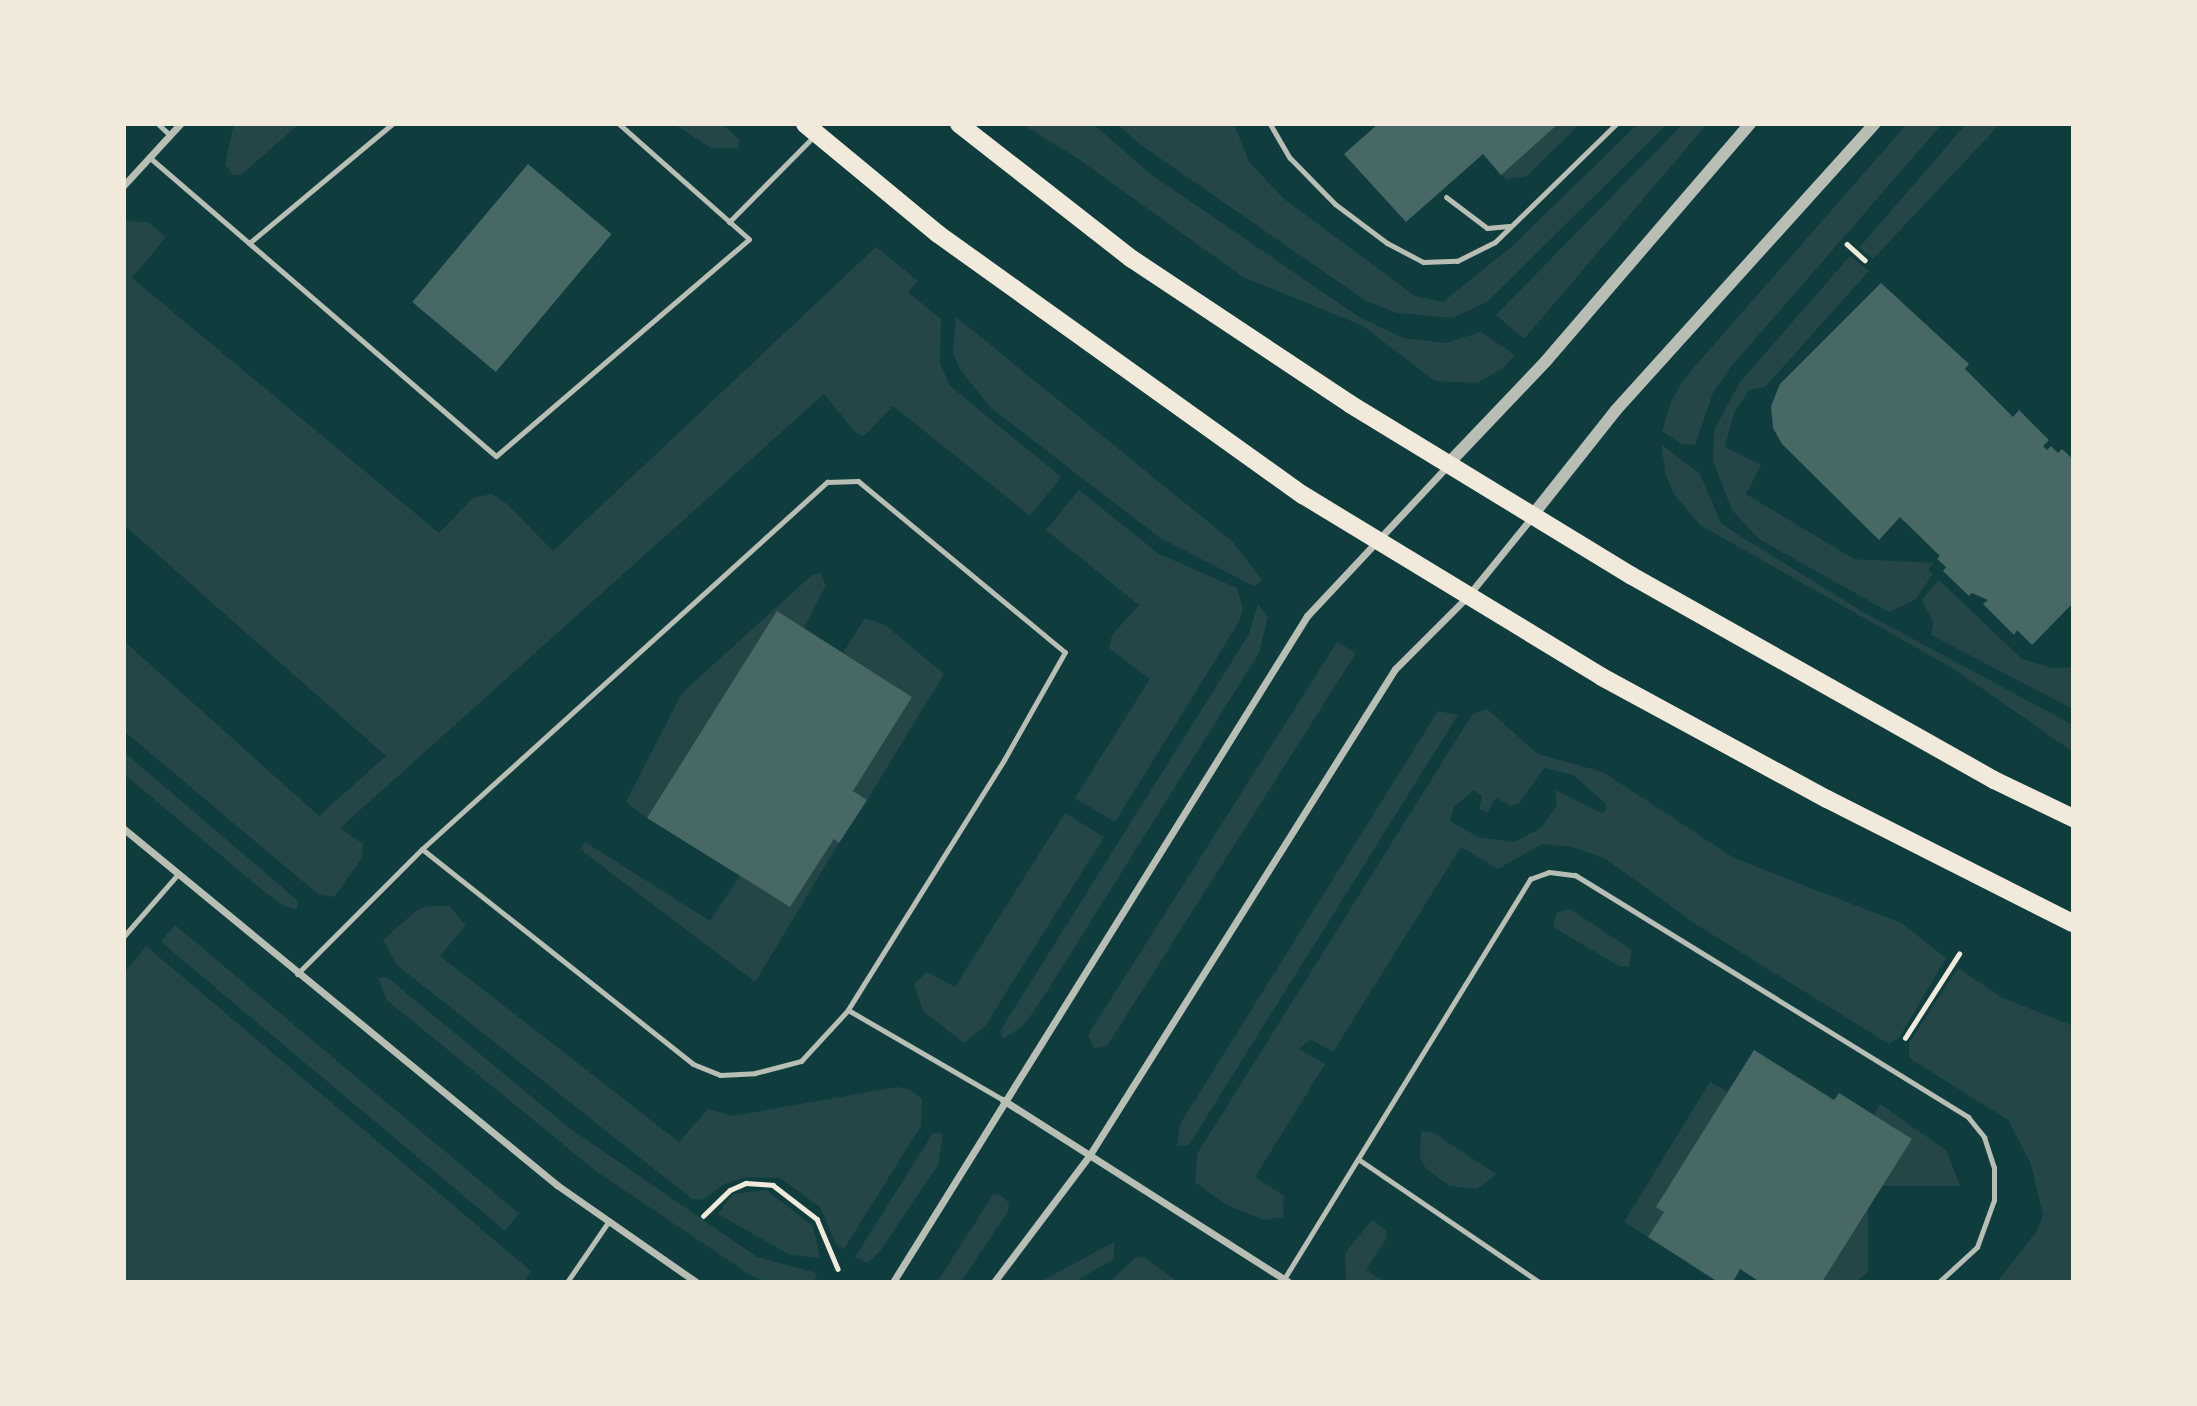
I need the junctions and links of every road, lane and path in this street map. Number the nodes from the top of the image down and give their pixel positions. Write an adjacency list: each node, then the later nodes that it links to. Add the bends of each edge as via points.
1 (158, 124): 11 (lane)
2 (180, 124): 11 (street)
3 (392, 124): 17 (lane)
4 (619, 124): 15 (lane)
5 (958, 124): 20 (main road, via 1132,259 1350,404)
6 (1270, 124): 16 (lane, via 1290,158 1335,204 1387,243 1423,262 1457,261 1495,242)
7 (1616, 124): 16 (lane)
8 (1750, 124): 20 (street, via 1546,361)
9 (1874, 124): 21 (street, via 1616,410)
10 (811, 129): 15 (lane); 22 (main road, via 938,234 1266,469)
11 (170, 135): 12 (street)
12 (149, 158): 13 (street); 17 (lane)
13 (124, 185)
14 (1446, 197): 16 (lane, via 1467,218 1487,228)
15 (729, 222): 17 (lane, via 749,239 496,456)
16 (1510, 226)
17 (249, 243)
18 (1847, 244): 19 (path)
19 (1865, 260)
20 (1449, 463): 21 (main road); 22 (street)
21 (1532, 516): 23 (street); 24 (main road, via 1994,780)
22 (1376, 540): 23 (main road); 34 (street, via 1307,616)
23 (1467, 597): 28 (main road, via 1602,677 1827,799); 35 (street, via 1395,670)
24 (2073, 818)
25 (124, 829): 27 (street)
26 (422, 849): 31 (lane); 32 (lane, via 693,1064 720,1074 755,1073 801,1061); 32 (lane, via 827,482 858,481 1065,652 1004,760)
27 (178, 874): 29 (lane); 31 (street)
28 (2073, 923)
29 (124, 936)
30 (1959, 954): 33 (path)
31 (296, 974): 38 (street)
32 (848, 1010): 34 (lane)
33 (1897, 1050)
34 (1003, 1100): 35 (street); 43 (street)
35 (1089, 1156): 40 (street); 44 (street)
36 (1358, 1159): 40 (lane); 45 (lane); 46 (lane, via 1530,879 1549,872 1575,875 1968,1117 1984,1138 1994,1167 1994,1200 1976,1247)
37 (703, 1216): 39 (path, via 730,1190 746,1184 773,1185 817,1219)
38 (609, 1221): 41 (lane); 42 (street)
39 (838, 1269)
40 (1287, 1280)
41 (567, 1282)
42 (696, 1282)
43 (893, 1282)
44 (994, 1282)
45 (1539, 1282)
46 (1939, 1282)

